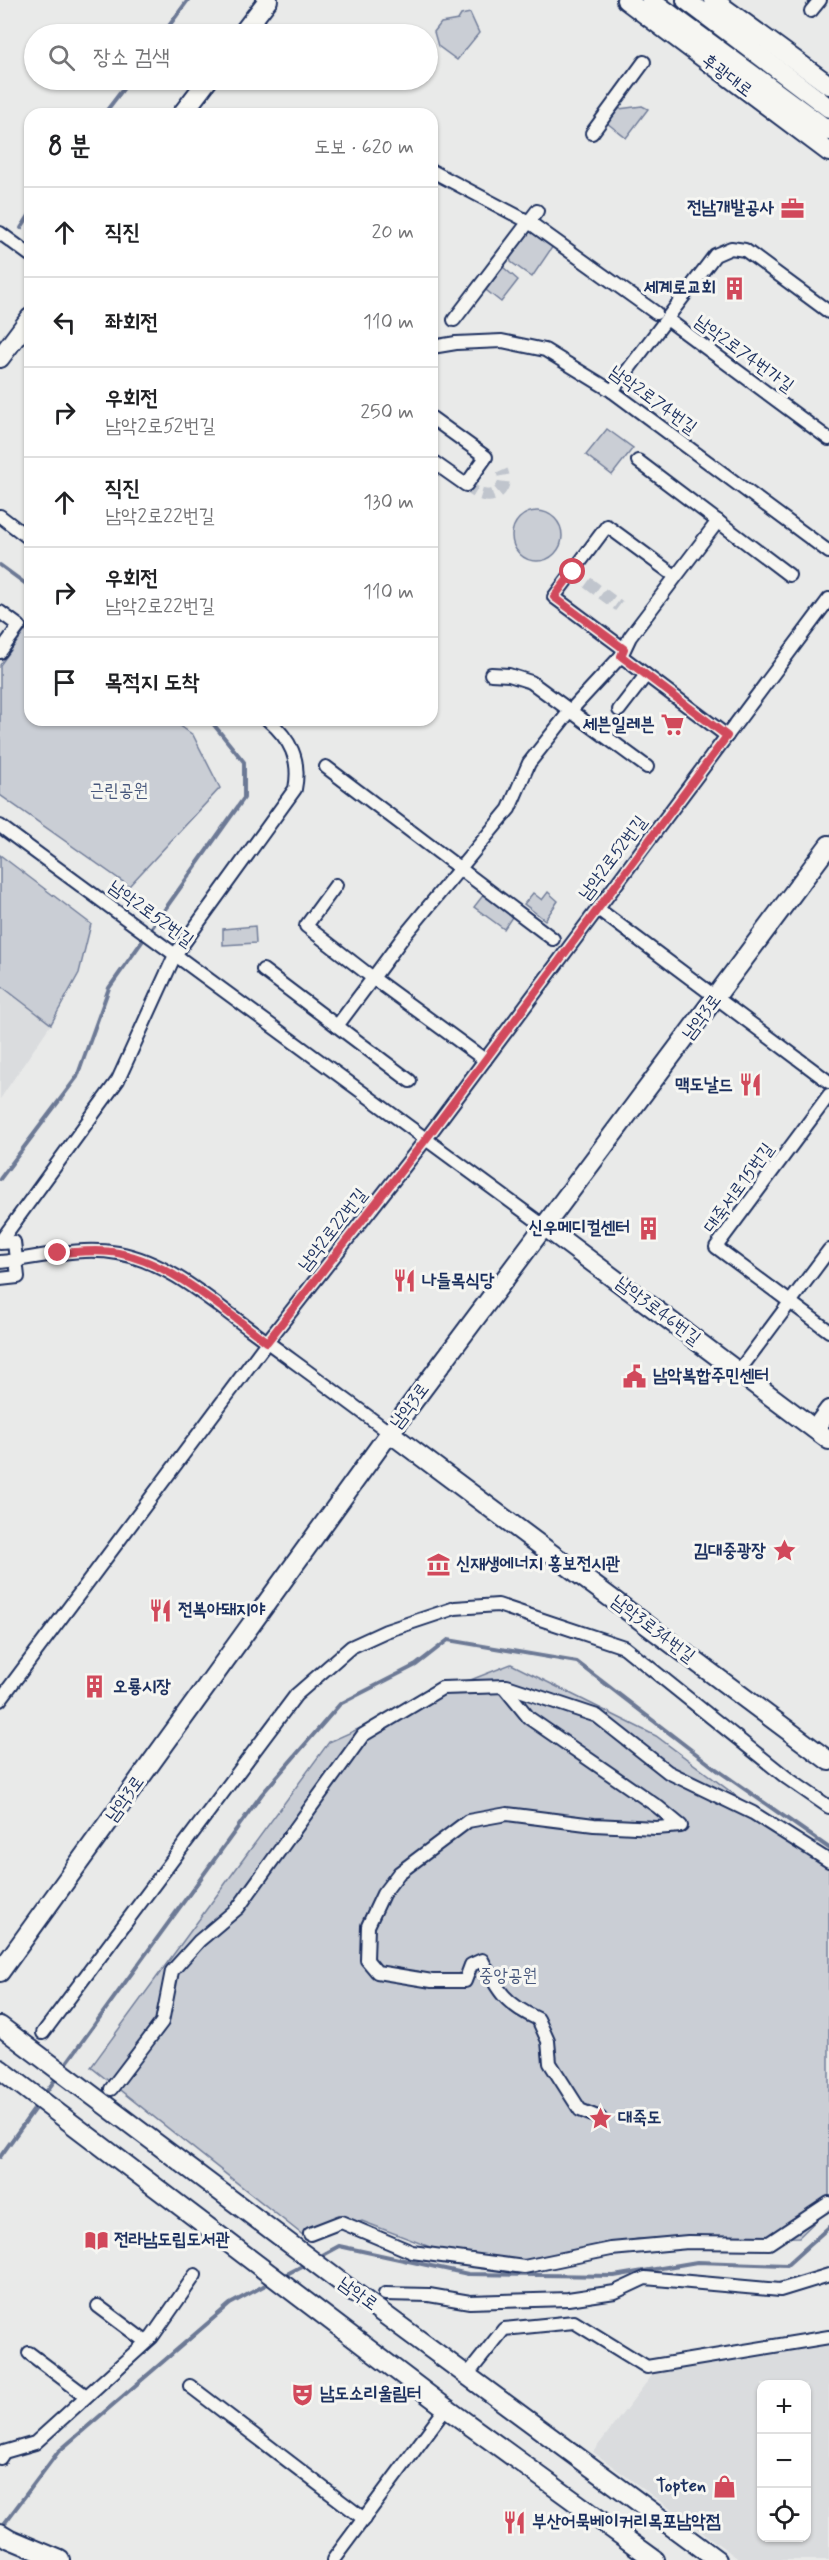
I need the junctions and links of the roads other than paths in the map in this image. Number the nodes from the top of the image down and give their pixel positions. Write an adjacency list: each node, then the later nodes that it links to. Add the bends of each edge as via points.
1 (268, 0): 8 (street)
2 (626, 0): 16 (street, 후광대로)
3 (651, 0): 14 (street, 후광대로)
4 (686, 0): 13 (street, 후광대로)
5 (713, 0): 10 (street)
6 (820, 0): 7 (street)
7 (811, 11)
8 (250, 24)
9 (644, 62): 15 (street)
10 (829, 86)
11 (200, 90): 12 (street)
12 (187, 108)
13 (829, 108)
14 (829, 131)
15 (592, 134)
16 (829, 152)
17 (438, 174): 19 (street)
18 (537, 211): 19 (street)
19 (529, 222): 23 (street); 24 (street)
20 (0, 233): 21 (street)
21 (24, 251)
22 (829, 312): 23 (street, 남악2로74번가길, via 746,250 731,248 715,255)
23 (661, 316): 28 (street, 남악2로74번가길); 30 (street, 남악2로74번가길)
24 (454, 320)
25 (24, 326): 27 (street)
26 (438, 346): 28 (street, 남악2로74번길, via 502,341 545,350)
27 (0, 358)
28 (612, 391): 36 (street, 남악2로74번길)
29 (438, 422): 32 (street, via 486,457 466,485)
30 (829, 439)
31 (638, 461): 34 (street)
32 (438, 465)
33 (0, 516): 35 (street)
34 (718, 521): 37 (street); 38 (street)
35 (24, 534)
36 (829, 552)
37 (789, 575)
38 (675, 576): 42 (street); 42 (street, via 607,526 554,597)
39 (829, 599): 48 (street, 남악2로52번길)
40 (0, 612): 41 (street, via 19,626)
41 (0, 652)
42 (622, 652): 44 (street); 46 (street)
43 (491, 674): 46 (street, via 531,682)
44 (646, 675): 45 (street); 48 (street)
45 (619, 710)
46 (570, 711): 50 (street); 53 (street, via 529,763 509,809)
47 (275, 726): 57 (street, via 284,733 294,755 298,775 295,789)
48 (727, 736): 55 (street, 남악2로52번길)
49 (326, 767): 53 (street)
50 (647, 767)
51 (0, 826): 57 (street, 남악2로52번길)
52 (829, 845): 60 (street, 남악3로)
53 (460, 868): 56 (street); 59 (street)
54 (336, 885): 59 (street, via 306,926)
55 (598, 909): 60 (street); 62 (street, 남악2로52번길)
56 (553, 939)
57 (176, 955): 66 (street, 남악2로52번길); 68 (street, via 118,1080)
58 (264, 970): 61 (street)
59 (373, 978): 61 (street); 62 (street)
60 (716, 998): 64 (street); 67 (street, 남악3로)
61 (338, 1026): 63 (street)
62 (485, 1060): 66 (street, 남악2로52번길)
63 (410, 1081)
64 (829, 1082)
65 (829, 1095): 73 (street, 대죽서로15번길, via 716,1246)
66 (426, 1139): 67 (street, 남악2로52번길); 75 (street, 남악2로22번길)
67 (544, 1226): 76 (street, 남악3로46번길); 78 (street, 남악3로)
68 (0, 1243): 70 (street, via 14,1242)
69 (829, 1250): 73 (street)
70 (16, 1260): 71 (street); 72 (street, via 18,1277); 75 (street, via 58,1253 119,1253 184,1282)
71 (0, 1262)
72 (0, 1279)
73 (790, 1302): 74 (street, 대죽서로15번길); 76 (street)
74 (829, 1331)
75 (267, 1342): 78 (street); 81 (street, 남악2로22번길)
76 (738, 1372): 79 (street, 남악3로46번길)
77 (829, 1410): 79 (street)
78 (390, 1433): 82 (street, 남악3로34번길); 85 (street, 남악3로)
79 (822, 1435)
80 (503, 1686): 84 (street, via 597,1716 668,1772 753,1813); 89 (street, via 442,1688 363,1735 238,1908 199,1941 172,1971 162,2022); 90 (street, via 529,1718 681,1826 594,1825 507,1814 468,1821 399,1873 383,1894 368,1926 367,1960 377,1972 432,1981 465,1981 471,1965 482,1960 502,1995 538,2019 548,2041 550,2063 580,2110)
81 (0, 1700)
82 (829, 1761)
83 (829, 1807): 87 (street, via 624,1647 498,1605 455,1608 351,1647 296,1695)
84 (829, 1861)
85 (0, 1972)
86 (0, 2026): 100 (street, 남악로)
87 (43, 2033)
88 (3, 2071): 103 (street, 남악로)
89 (111, 2089)
90 (600, 2118)
91 (829, 2203): 92 (street, via 769,2243 688,2242 610,2249 524,2267 412,2252 341,2222)
92 (310, 2234)
93 (195, 2275): 98 (street)
94 (829, 2275): 95 (street, via 780,2290 645,2278 615,2292 557,2299 470,2302 429,2295)
95 (385, 2294)
96 (98, 2306): 98 (street)
97 (829, 2337): 100 (street, via 647,2367 574,2322 504,2329)
98 (146, 2342): 102 (street)
99 (29, 2353): 102 (street)
100 (468, 2374): 110 (street, 남악로)
101 (190, 2386): 105 (street)
102 (86, 2396): 104 (street, via 35,2443 4,2452)
103 (446, 2408): 105 (street); 109 (street, 남악로)
104 (0, 2458)
105 (364, 2518): 108 (street)
106 (5, 2536): 107 (street)
107 (60, 2560)
108 (333, 2560)
109 (655, 2560)
110 (717, 2560)

